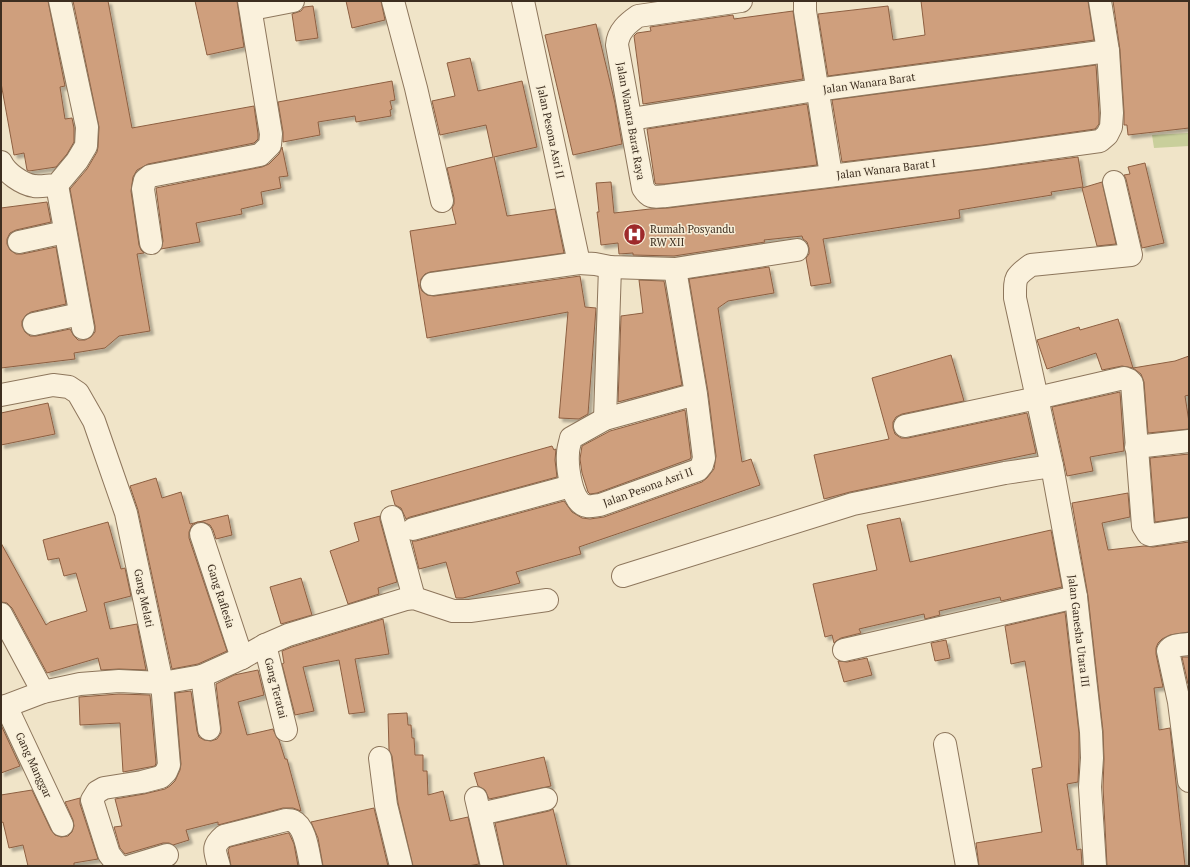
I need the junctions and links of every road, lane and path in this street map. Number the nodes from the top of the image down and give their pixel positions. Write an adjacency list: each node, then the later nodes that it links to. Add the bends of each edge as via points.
1 (60, 1): 16 (street, via 87,127 86,146)
2 (292, 1): 8 (street)
3 (393, 1): 18 (street)
4 (523, 1): 23 (street, Jalan Pesona Asri II)
5 (732, 1): 9 (street)
6 (805, 1): 11 (street)
7 (1100, 1): 10 (street)
8 (250, 5): 21 (street, via 270,145 260,155 150,176 145,180 143,189)
9 (637, 8): 12 (street, Jalan Wanara Barat Raya, via 617,40)
10 (1108, 50): 11 (street, Jalan Wanara Barat); 14 (street, Jalan Wanara Barat I, via 1111,127 1100,141)
11 (816, 90): 12 (street, Jalan Wanara Barat); 14 (street)
12 (631, 119): 17 (street, Jalan Wanara Barat Raya, via 643,188 647,195)
13 (1, 162): 16 (street, via 4,169 15,178 33,186)
14 (831, 175): 17 (street, Jalan Wanara Barat I)
15 (1114, 182): 30 (street, Jalan Ganesha Utara III, via 1131,255 1031,265 1019,274 1015,281 1015,298)
16 (57, 185): 19 (street)
17 (653, 198)
18 (442, 200)
19 (65, 232): 20 (street); 27 (street, via 82,321)
20 (19, 242)
21 (151, 243)
22 (797, 250): 25 (street)
23 (579, 262): 24 (street); 26 (street)
24 (610, 267): 25 (street); 31 (street)
25 (675, 269): 28 (street, Jalan Pesona Asri II)
26 (432, 284)
27 (34, 324)
28 (696, 394): 31 (street, Jalan Pesona Asri II); 36 (street, Jalan Pesona Asri II, via 704,458 698,470 600,505 582,504)
29 (1, 395): 51 (street, Gang Melati, via 53,385 69,387 78,393 94,421 126,513)
30 (1037, 398): 32 (street); 34 (street, via 1124,378 1129,380 1132,383); 35 (street, Jalan Ganesha Utara III)
31 (605, 419): 36 (street, Jalan Pesona Asri II, via 571,438 568,452)
32 (905, 426)
33 (1189, 441): 34 (street)
34 (1136, 447): 39 (street, via 1145,530 1151,535)
35 (1052, 466): 41 (street, via 853,504); 42 (street, Jalan Ganesha Utara III)
36 (571, 486): 38 (street)
37 (392, 517): 43 (street)
38 (413, 529)
39 (1189, 529)
40 (201, 534): 49 (street, Gang Raflesia)
41 (623, 576)
42 (1076, 597): 48 (street); 70 (street, Jalan Ganesha Utara III, via 1091,732 1090,787)
43 (414, 598): 44 (street, via 453,611); 46 (street, via 288,635)
44 (547, 600)
45 (1, 614): 52 (street)
46 (265, 645): 49 (street); 56 (street, Gang Teratai)
47 (1179, 646): 53 (street, via 1168,651)
48 (844, 650)
49 (242, 658): 50 (street)
50 (202, 676): 51 (street); 55 (street)
51 (162, 683): 52 (street, via 103,682); 63 (street, Gang Melati, via 169,765 166,772 161,777 142,782 104,788 97,792 92,800 109,854)
52 (43, 692): 54 (street)
53 (1184, 701): 59 (street)
54 (4, 707): 61 (street, Gang Manggar)
55 (209, 729)
56 (286, 730)
57 (945, 744): 69 (street)
58 (380, 758): 67 (street, via 386,805)
59 (1189, 781)
60 (546, 799): 68 (street, via 478,806)
61 (62, 825)
62 (166, 855): 64 (street)
63 (120, 866)
64 (131, 866)
65 (219, 866): 66 (street, via 215,850 217,842 224,836 286,820 294,821 304,834)
66 (311, 866)
67 (401, 866)
68 (492, 866)
69 (967, 866)
70 (1095, 866)

